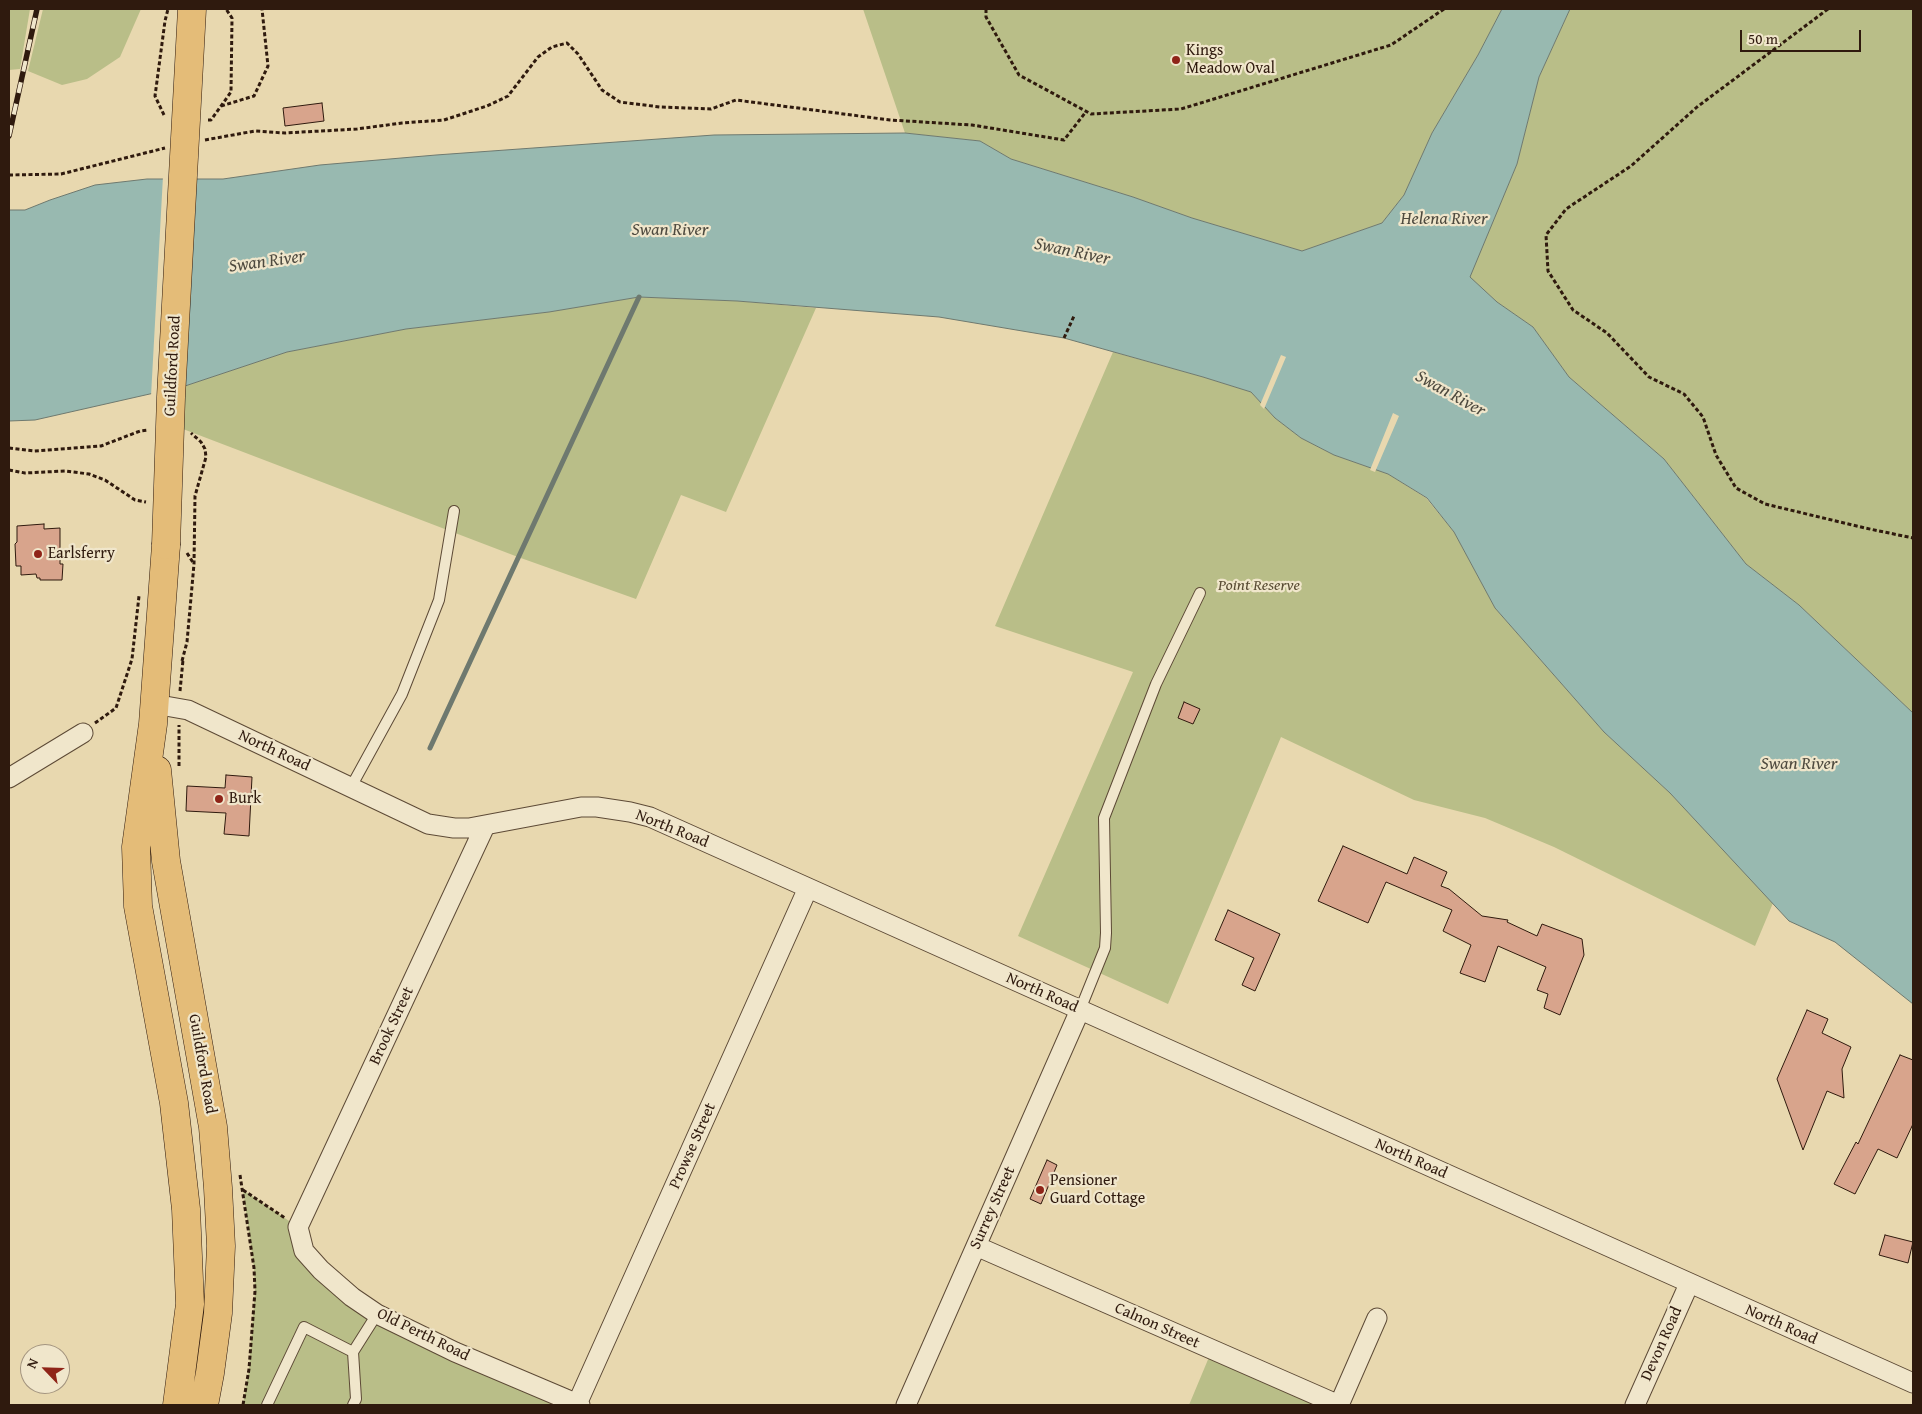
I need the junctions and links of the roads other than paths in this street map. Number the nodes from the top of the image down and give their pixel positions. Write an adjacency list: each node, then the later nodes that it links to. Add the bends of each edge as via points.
1 (192, 9): 4 (highway, Guildford Road, bridge, via 166,545)
2 (454, 511): 7 (lane, via 440,600 402,694)
3 (1200, 593): 10 (lane, via 1156,684 1104,818 1105,948)
4 (154, 714): 7 (street, North Road, via 188,710); 19 (highway, Guildford Road, via 136,847 140,916 174,1103 186,1209 190,1304); 20 (highway, Guildford Road, via 166,861 213,1127 217,1179 221,1246 218,1313)
5 (83, 733): 6 (street)
6 (9, 778)
7 (351, 787): 8 (street, North Road, via 428,824 454,828)
8 (485, 826): 9 (street, North Road, via 581,807 630,812 650,817); 11 (street, Brook Street)
9 (808, 888): 10 (street, North Road); 22 (street, Prowse Street)
10 (1080, 1010): 12 (street, Surrey Street); 13 (street, North Road)
11 (298, 1226): 14 (street, Old Perth Road, via 304,1251 320,1270)
12 (976, 1246): 23 (street, Surrey Street); 24 (street, Calnon Street)
13 (1689, 1284): 17 (street, North Road); 25 (street, Devon Road)
14 (377, 1314): 16 (lane); 22 (street, Old Perth Road, via 455,1352)
15 (1377, 1318): 24 (street)
16 (353, 1352): 18 (lane); 21 (lane, via 304,1327)
17 (1913, 1383)
18 (354, 1402)
19 (177, 1405)
20 (204, 1405)
21 (267, 1405)
22 (579, 1405)
23 (906, 1405)
24 (1339, 1405)
25 (1635, 1405)

